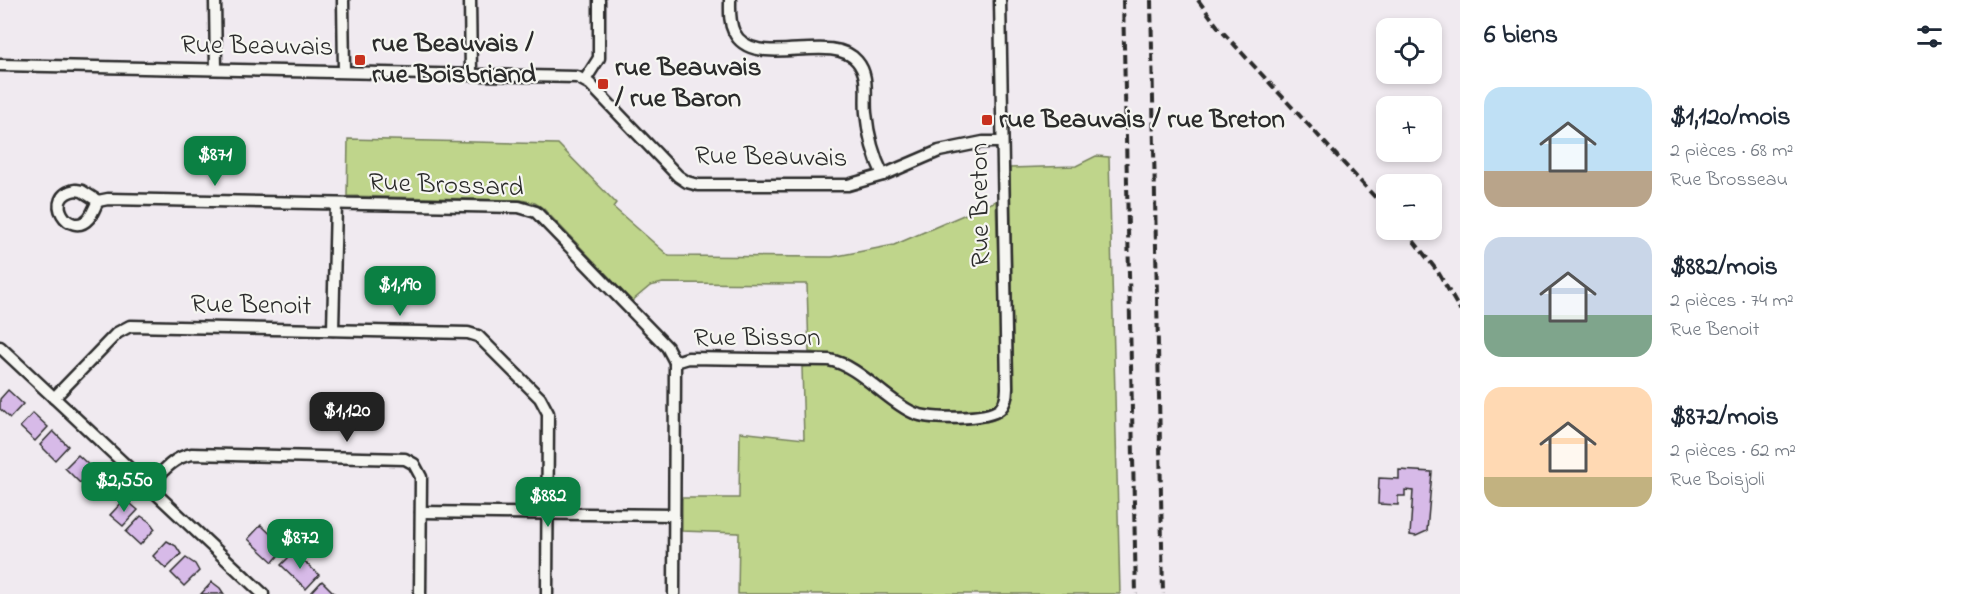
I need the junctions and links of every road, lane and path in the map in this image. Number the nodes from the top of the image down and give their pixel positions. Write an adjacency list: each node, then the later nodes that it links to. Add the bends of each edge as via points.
1 (215, 0): 8 (street)
2 (342, 0): 9 (street)
3 (470, 0): 10 (street)
4 (599, 0): 11 (street, via 599,58)
5 (730, 0): 13 (street, via 734,32 747,45 835,50 848,53 858,62 864,75 866,114)
6 (999, 0): 12 (street, Rue Breton)
7 (0, 65): 8 (street, Rue Beauvais)
8 (216, 69): 9 (street, Rue Beauvais)
9 (344, 71): 10 (street, Rue Beauvais)
10 (471, 73): 11 (street, Rue Beauvais)
11 (585, 80): 13 (street, Rue Beauvais, via 687,182 848,185)
12 (1002, 142): 13 (street, Rue Beauvais, via 939,151); 20 (street, Rue Breton, via 1007,388)
13 (883, 175)
14 (98, 201): 15 (street, Rue Brossard)
15 (336, 204): 16 (street); 18 (street, Rue Brossard, via 531,209 667,347)
16 (333, 330): 19 (street, Rue Benoit, via 130,326 117,333); 23 (street, Rue Benoit, via 468,333 482,338 546,408)
17 (0, 347): 19 (street)
18 (675, 362): 20 (street, Rue Bisson, via 688,358 829,360 845,365 916,414 982,416); 24 (street)
19 (54, 398): 21 (street)
20 (1001, 408)
21 (148, 487): 22 (street, via 173,461 192,454 399,458 410,461 420,473); 25 (street)
22 (421, 512): 23 (street); 26 (street)
23 (548, 514): 24 (street); 27 (street, Rue Benoit)
24 (675, 515): 28 (street)
25 (263, 594)
26 (420, 594)
27 (547, 594)
28 (674, 594)

